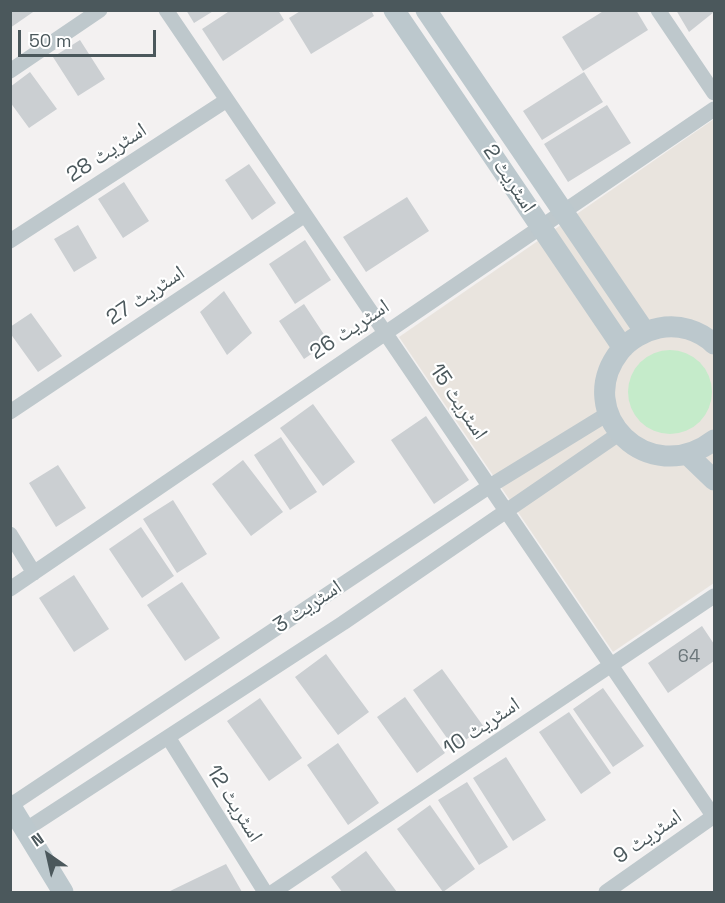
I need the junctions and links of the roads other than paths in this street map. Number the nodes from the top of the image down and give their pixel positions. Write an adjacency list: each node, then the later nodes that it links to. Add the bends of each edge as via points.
1 (166, 10): 8 (street, اسٹریٹ 15)
2 (394, 10): 12 (main road, اسٹریٹ 2)
3 (426, 10): 10 (main road, اسٹریٹ 2)
4 (658, 10): 7 (street)
5 (95, 12): 6 (street)
6 (10, 71)
7 (714, 93)
8 (227, 100): 11 (street, اسٹریٹ 15); 13 (street, اسٹریٹ 28)
9 (714, 109): 10 (street, اسٹریٹ 26)
10 (563, 212): 12 (street, اسٹریٹ 26); 15 (main road, اسٹریٹ 2)
11 (305, 214): 14 (street, اسٹریٹ 15); 18 (street, اسٹریٹ 27)
12 (540, 226): 14 (street, اسٹریٹ 26); 17 (main road, اسٹریٹ 2)
13 (10, 241)
14 (385, 332): 24 (street, اسٹریٹ 15); 27 (street, اسٹریٹ 26)
15 (645, 332): 16 (main road, via 678,327 699,333); 17 (main road)
16 (714, 344)
17 (623, 348): 19 (main road, via 606,383)
18 (10, 412)
19 (609, 413): 20 (main road); 24 (street, اسٹریٹ 3)
20 (620, 433): 22 (main road, via 651,454); 25 (street, اسٹریٹ 3)
21 (714, 440): 22 (main road)
22 (687, 455): 23 (main road)
23 (714, 480)
24 (490, 486): 25 (street, اسٹریٹ 15); 32 (street, اسٹریٹ 3)
25 (507, 511): 30 (street, اسٹریٹ 15); 31 (street, اسٹریٹ 3)
26 (10, 534): 27 (street)
27 (34, 573): 28 (street, اسٹریٹ 26)
28 (10, 589)
29 (714, 596): 30 (street, اسٹریٹ 10)
30 (611, 666): 33 (street, اسٹریٹ 15); 37 (street, اسٹریٹ 10)
31 (168, 737): 34 (street, اسٹریٹ 3); 36 (street, اسٹریٹ 12)
32 (11, 805): 34 (main road)
33 (714, 817): 38 (street, اسٹریٹ 9)
34 (25, 830): 35 (main road)
35 (63, 892)
36 (265, 892)
37 (273, 892)
38 (606, 892)

